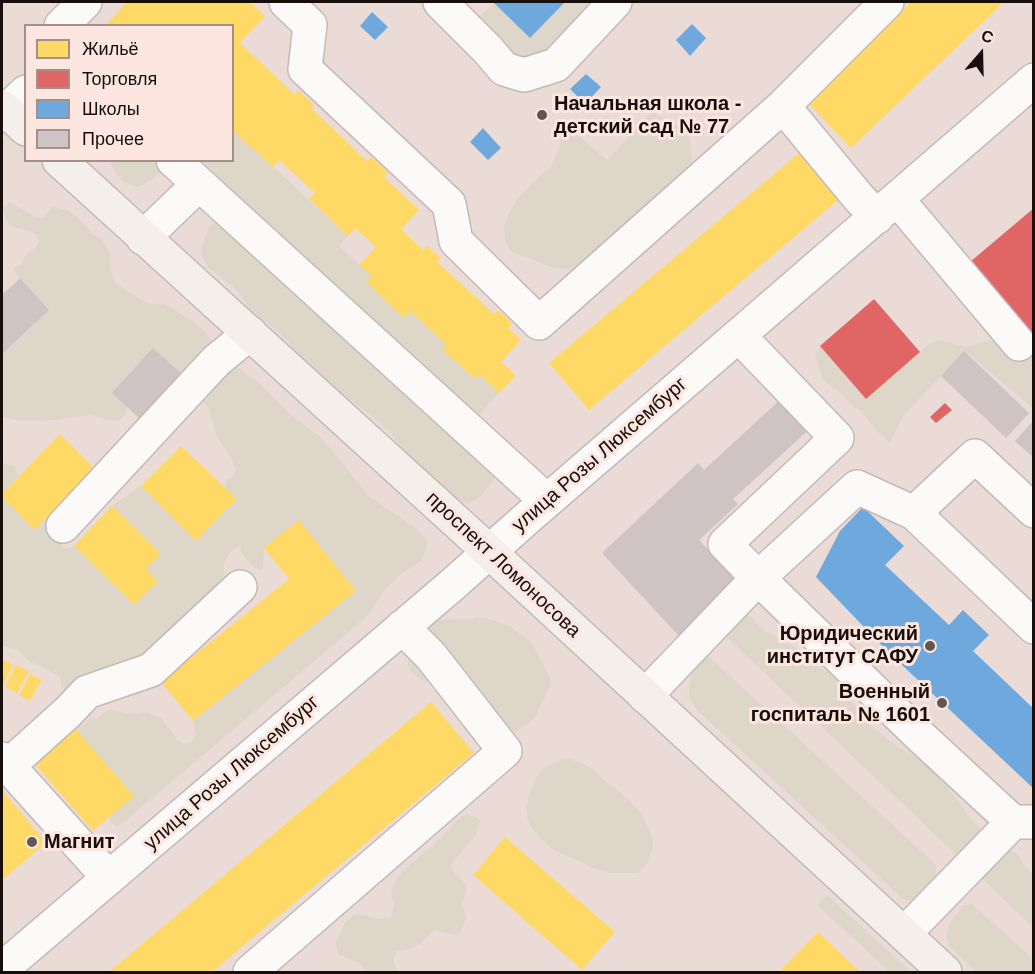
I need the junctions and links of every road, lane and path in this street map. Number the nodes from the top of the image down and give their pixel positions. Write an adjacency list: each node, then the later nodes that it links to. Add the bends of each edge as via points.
1 (85, 2): 6 (street)
2 (286, 2): 8 (street, via 310,25 306,69 449,204 456,241 539,323)
3 (440, 2): 4 (street, via 504,69 524,75 556,65)
4 (615, 2)
5 (887, 2): 8 (street)
6 (63, 24)
7 (1034, 80): 12 (street, улица Розы Люксембург)
8 (783, 106): 12 (street, via 859,198)
9 (61, 162): 13 (main road, проспект Ломоносова)
10 (174, 162): 11 (street)
11 (199, 184): 13 (street); 17 (street)
12 (887, 208): 15 (street, улица Розы Люксембург); 16 (street)
13 (143, 238): 14 (main road, проспект Ломоносова)
14 (250, 333): 20 (street, via 216,362); 21 (main road, проспект Ломоносова)
15 (739, 336): 17 (street, улица Розы Люксембург); 22 (street, via 837,438 725,544)
16 (1019, 344)
17 (547, 501): 21 (street, улица Розы Люксембург)
18 (1034, 512): 19 (street, via 975,456)
19 (914, 513): 22 (street, via 857,487); 25 (street)
20 (63, 526)
21 (489, 553): 24 (street, улица Розы Люксембург); 26 (main road, проспект Ломоносова)
22 (759, 578): 26 (street); 28 (street, via 911,728)
23 (240, 587): 27 (street, via 152,670 87,692)
24 (402, 627): 29 (street, улица Розы Люксембург); 32 (street, via 431,656 505,751)
25 (1034, 627)
26 (645, 696): 30 (main road, проспект Ломоносова)
27 (5, 762): 29 (street)
28 (1023, 822): 30 (street)
29 (109, 879): 31 (street, улица Розы Люксембург)
30 (904, 934): 33 (main road, проспект Ломоносова)
31 (2, 969)
32 (250, 972)
33 (945, 972)

